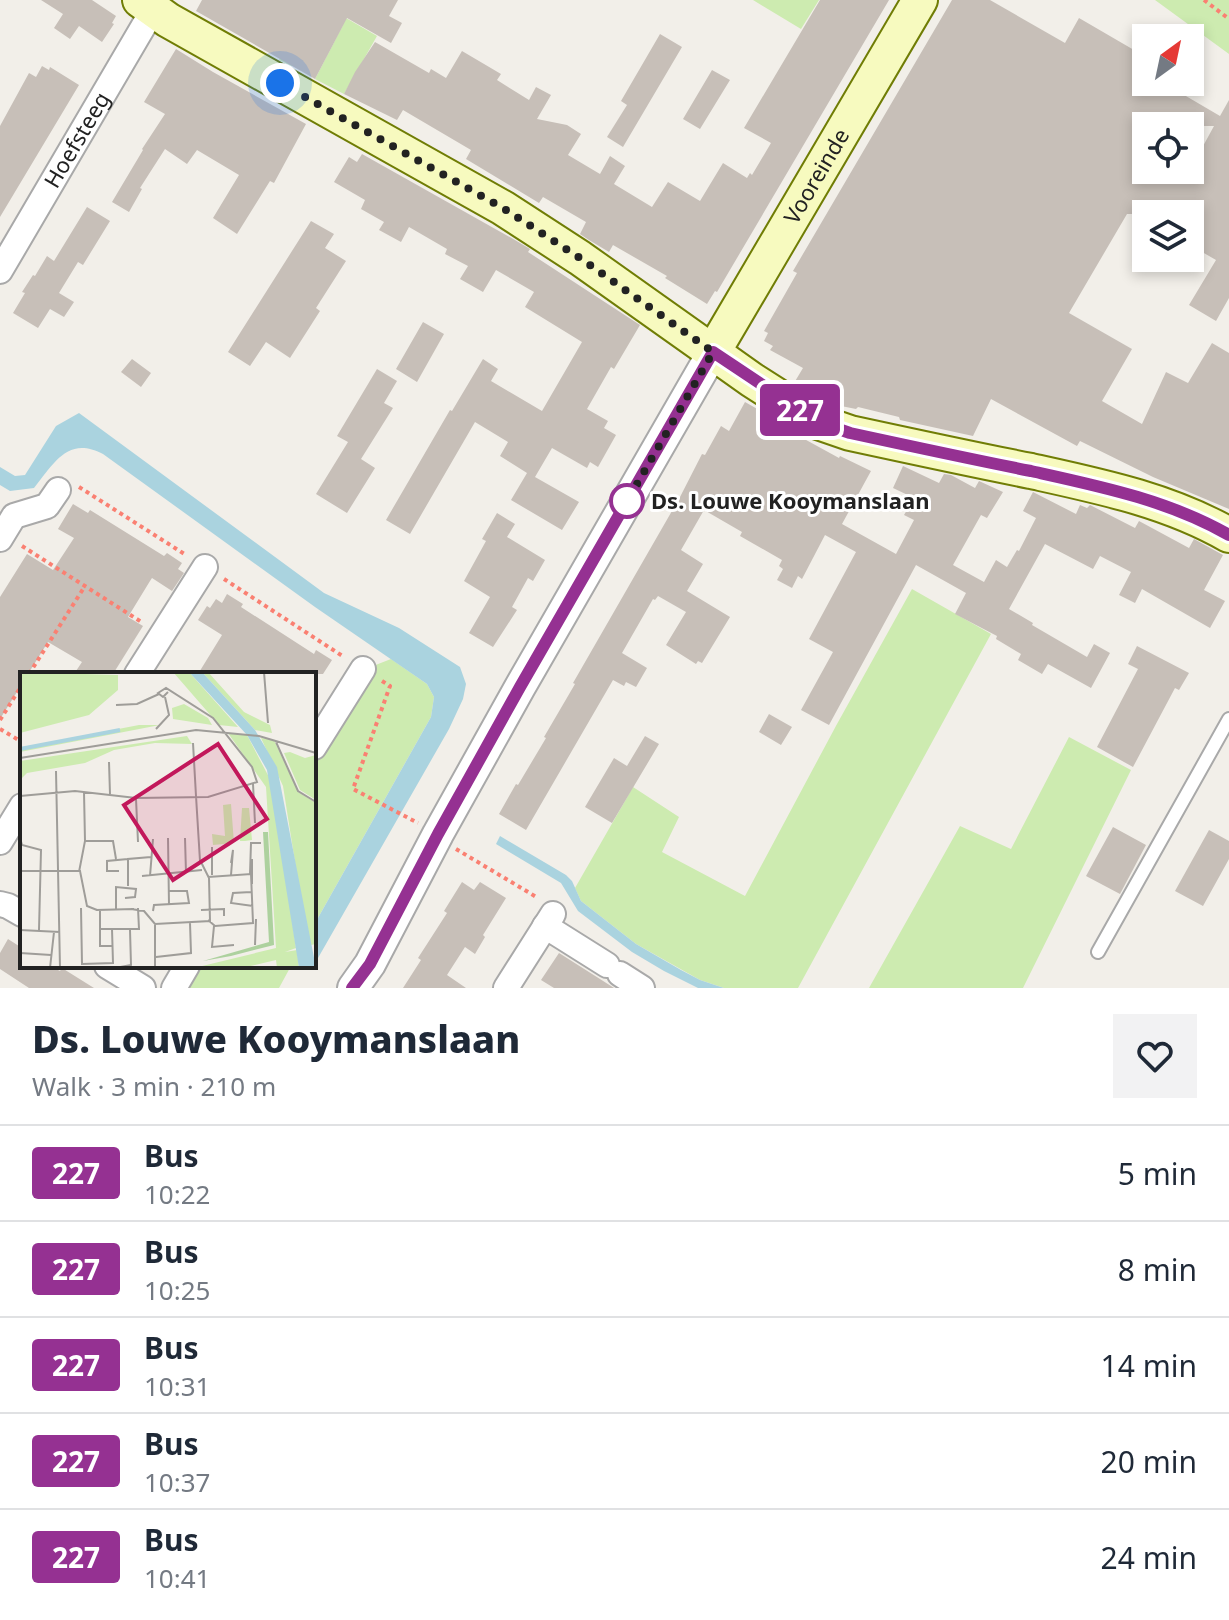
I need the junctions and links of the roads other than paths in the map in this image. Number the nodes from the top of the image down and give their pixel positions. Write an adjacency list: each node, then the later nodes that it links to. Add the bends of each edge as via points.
1 (920, 0): 4 (main road, Vooreinde)
2 (147, 5): 3 (street, Hoefsteeg); 4 (main road, via 503,208)
3 (0, 271)
4 (713, 352): 6 (main road, via 818,422 1133,495); 20 (street, via 520,687)
5 (58, 490): 7 (street, via 47,506 14,516)
6 (1229, 535)
7 (1, 537)
8 (205, 567): 10 (street)
9 (363, 669): 12 (street)
10 (138, 672)
11 (1229, 719): 17 (lane)
12 (316, 744)
13 (20, 809): 14 (street)
14 (0, 842)
15 (0, 904): 16 (street)
16 (20, 913)
17 (1098, 952)
18 (110, 968): 21 (street)
19 (186, 968): 22 (street)
20 (361, 980)
21 (143, 988)
22 (174, 988)
23 (506, 988): 24 (street, via 547,914)
24 (642, 988)

